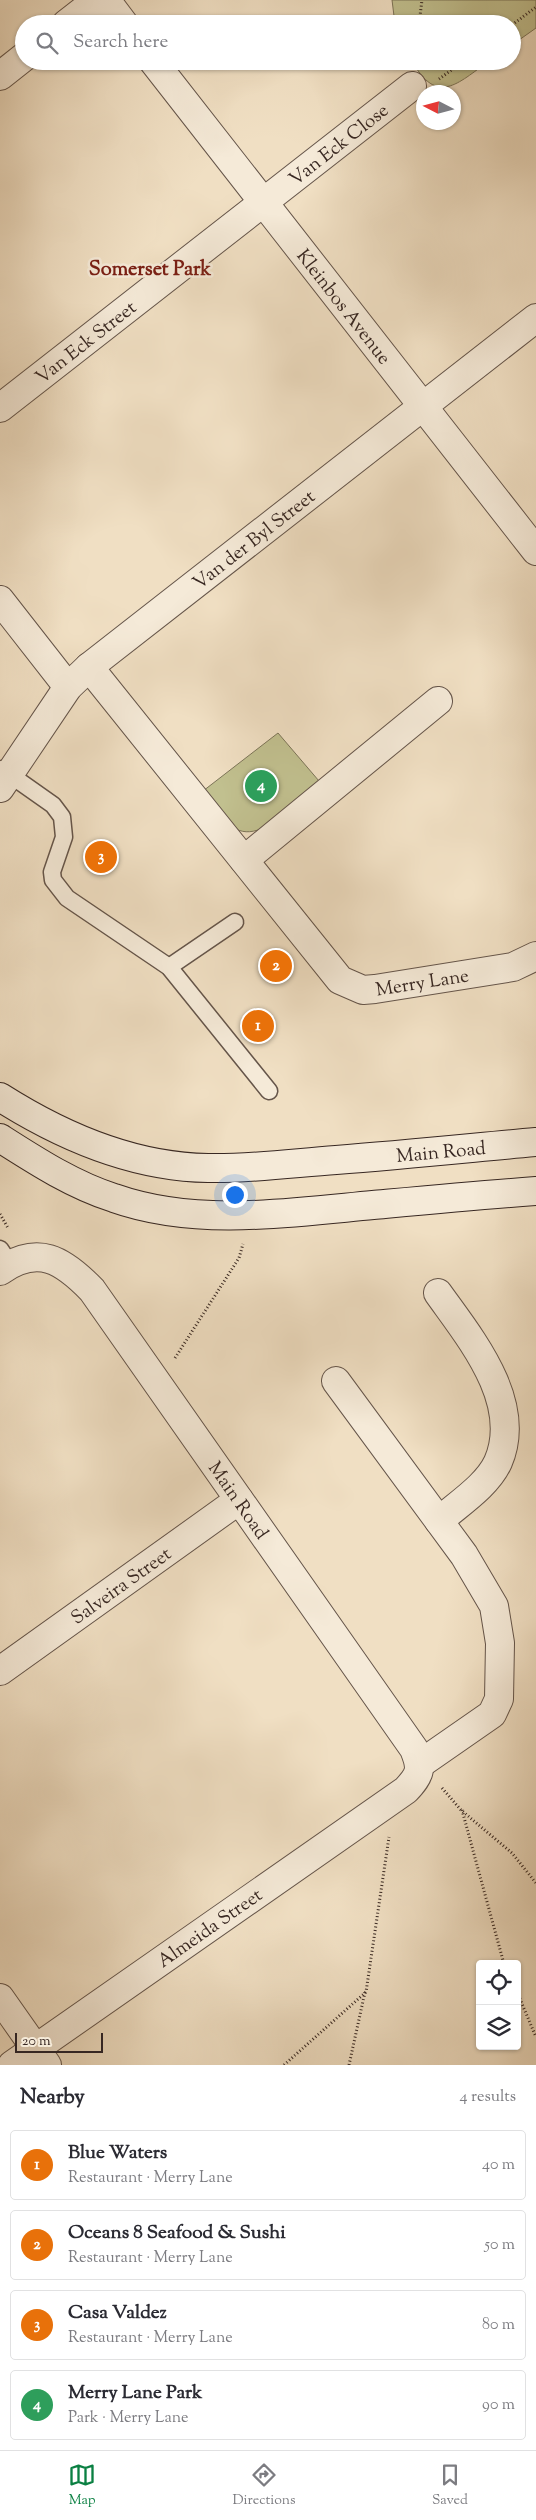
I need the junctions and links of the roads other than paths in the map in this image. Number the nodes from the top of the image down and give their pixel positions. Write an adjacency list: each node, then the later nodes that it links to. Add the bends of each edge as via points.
1 (97, 0): 3 (street)
2 (106, 0): 4 (street)
3 (78, 15)
4 (117, 15)
5 (15, 64): 7 (street)
6 (160, 70): 9 (street, Kleinbos Avenue)
7 (0, 76)
8 (412, 86): 9 (street, Van Eck Close)
9 (263, 202): 11 (street, Kleinbos Avenue); 12 (street, Van Eck Street)
10 (536, 318): 11 (street, Van der Byl Street)
11 (423, 406): 13 (street, Kleinbos Avenue); 15 (street, Van der Byl Street)
12 (0, 408)
13 (536, 551)
14 (0, 600): 16 (street)
15 (89, 667): 16 (street, Van der Byl Street); 19 (street, Merry Lane)
16 (68, 687): 18 (street, Van der Byl Street)
17 (438, 701): 19 (street)
18 (3, 776): 22 (lane, via 53,805 62,817 64,837 52,872 53,880 67,898)
19 (244, 860): 21 (street, Merry Lane, via 331,973 350,986 375,989 513,968)
20 (235, 922): 22 (lane)
21 (536, 956)
22 (169, 967): 23 (lane)
23 (269, 1090)
24 (0, 1097): 26 (street, Main Road, via 70,1138 152,1161 206,1168 254,1168)
25 (0, 1138): 27 (street, via 79,1184 114,1199 201,1214 252,1216)
26 (536, 1142)
27 (536, 1191)
28 (3, 1262): 31 (street, Main Road, via 30,1257 51,1259 72,1270 92,1290)
29 (438, 1292): 32 (street, via 483,1356 495,1382 504,1418 498,1462 484,1481)
30 (336, 1381): 32 (street)
31 (239, 1500): 33 (street, Salveira Street); 34 (street, Main Road, via 414,1748)
32 (439, 1521): 34 (street, via 494,1606 500,1643 499,1699 492,1714)
33 (0, 1671)
34 (420, 1764): 36 (street, Almeida Street, via 417,1778 406,1790)
35 (0, 1998): 36 (street)
36 (42, 2057): 37 (street, Almeida Street)
37 (12, 2065)

